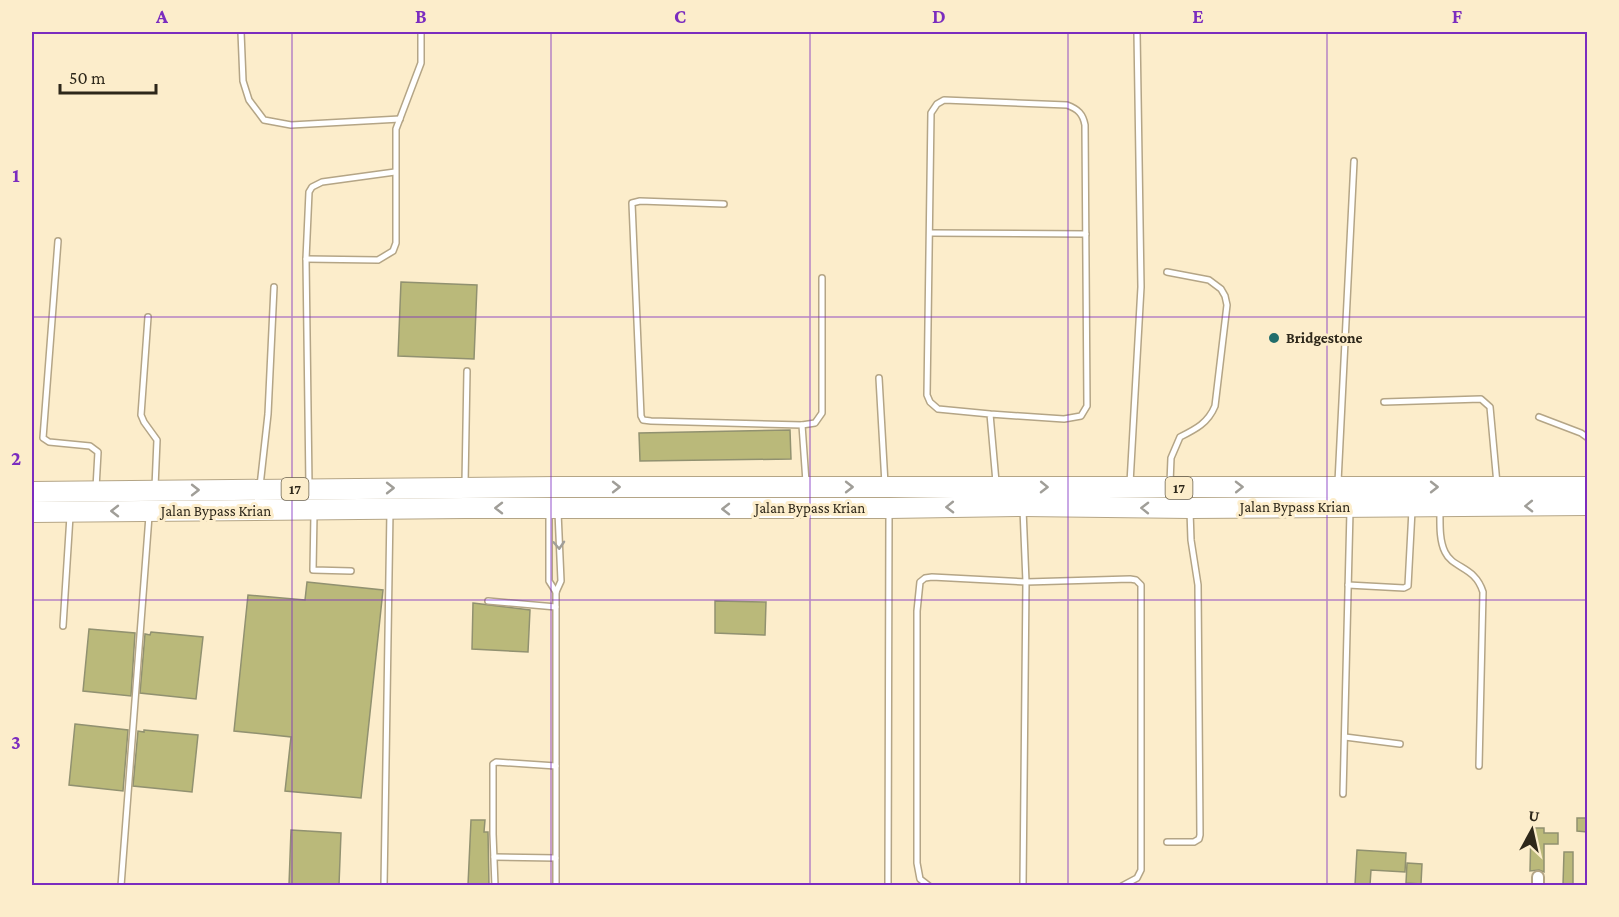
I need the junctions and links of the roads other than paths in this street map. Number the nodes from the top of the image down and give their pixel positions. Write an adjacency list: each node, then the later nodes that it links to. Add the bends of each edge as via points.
1 (241, 32): 4 (lane, via 243,81 249,99 264,120 291,125)
2 (421, 32): 4 (lane, via 421,63)
3 (1137, 32): 31 (lane, via 1141,286)
4 (400, 119): 6 (lane, via 396,129)
5 (1353, 161): 24 (lane)
6 (395, 172): 11 (lane, via 322,182 312,187); 11 (lane, via 393,251 378,260)
7 (724, 204): 21 (lane, via 632,203 641,416 651,421)
8 (930, 232): 9 (lane); 9 (lane, via 930,121 934,107 944,100 1067,105 1080,112 1085,125); 19 (lane, via 927,395 938,409)
9 (1086, 234): 19 (lane, via 1087,388 1081,416 1064,419)
10 (58, 241): 36 (lane, via 43,438 96,448)
11 (306, 259): 34 (lane)
12 (1167, 272): 32 (lane, via 1209,280 1221,289 1227,305 1215,406 1202,426 1180,437 1171,458)
13 (822, 278): 21 (lane, via 822,413 815,423)
14 (274, 287): 33 (lane)
15 (148, 317): 35 (lane, via 141,415 157,440)
16 (467, 371): 29 (lane)
17 (879, 378): 26 (lane)
18 (1384, 402): 27 (lane, via 1486,401 1490,407)
19 (990, 414): 23 (lane)
20 (1539, 417): 22 (lane)
21 (802, 425): 30 (lane)
22 (1587, 438)
23 (996, 486): 26 (highway, Jalan Bypass Krian / 17); 31 (highway, Jalan Bypass Krian / 17, one-way to 31)
24 (1337, 486): 27 (highway, Jalan Bypass Krian / 17, one-way to 27); 32 (highway, Jalan Bypass Krian / 17, one-way to 24)
25 (553, 487): 29 (highway, Jalan Bypass Krian / 17); 30 (highway, Jalan Bypass Krian / 17, one-way to 30); 46 (lane); 46 (lane)
26 (885, 487): 30 (highway, Jalan Bypass Krian / 17, one-way to 26)
27 (1497, 487): 28 (highway, Jalan Bypass Krian / 17)
28 (1587, 487)
29 (465, 488): 34 (highway, Jalan Bypass Krian / 17, one-way to 29)
30 (806, 488)
31 (1130, 488): 32 (highway, Jalan Bypass Krian / 17)
32 (1170, 488)
33 (260, 489): 34 (highway, Jalan Bypass Krian / 17); 35 (highway, Jalan Bypass Krian / 17, one-way to 33)
34 (309, 489)
35 (155, 490): 36 (highway, Jalan Bypass Krian / 17)
36 (96, 491): 37 (highway, Jalan Bypass Krian / 17)
37 (32, 492)
38 (1587, 505): 44 (highway, Jalan Bypass Krian / 17, one-way to 44)
39 (1023, 506): 41 (highway, Jalan Bypass Krian / 17, one-way to 41); 42 (highway, Jalan Bypass Krian / 17, one-way to 39); 52 (lane)
40 (1350, 507): 42 (highway, Jalan Bypass Krian / 17); 43 (highway, Jalan Bypass Krian / 17); 53 (lane)
41 (889, 508): 46 (highway, Jalan Bypass Krian / 17, one-way to 46); 70 (lane)
42 (1190, 508): 63 (lane, via 1198,585 1200,835 1194,842)
43 (1412, 508): 44 (highway, Jalan Bypass Krian / 17); 53 (lane, via 1407,586)
44 (1440, 508): 61 (lane, via 1445,554 1466,568 1480,582 1483,592)
45 (390, 509): 46 (highway, Jalan Bypass Krian / 17, one-way to 45); 47 (highway, Jalan Bypass Krian / 17); 67 (lane)
46 (553, 509): 54 (lane, one-way to 54, via 561,582); 54 (lane, via 549,582)
47 (314, 510): 50 (highway, Jalan Bypass Krian / 17); 51 (lane, via 313,570)
48 (70, 511): 49 (highway, Jalan Bypass Krian / 17); 50 (highway, Jalan Bypass Krian / 17, one-way to 48); 57 (lane)
49 (32, 512)
50 (149, 512): 66 (lane)
51 (351, 571)
52 (1026, 582): 71 (lane, via 932,577 919,585 917,863 920,879); 72 (lane); 73 (lane, via 1117,579 1136,580 1141,585 1141,870 1137,878)
53 (1348, 585): 58 (lane)
54 (556, 592): 56 (lane)
55 (488, 601): 56 (lane)
56 (556, 607): 60 (lane)
57 (63, 626)
58 (1345, 737): 59 (lane); 62 (lane)
59 (1400, 744)
60 (556, 765): 64 (lane, via 493,764); 65 (lane)
61 (1479, 766)
62 (1343, 794)
63 (1167, 842)
64 (494, 857): 65 (lane); 68 (lane)
65 (556, 858): 69 (lane)
66 (121, 885)
67 (384, 885)
68 (495, 885)
69 (556, 885)
70 (888, 885)
71 (929, 885)
72 (1023, 885)
73 (1122, 885)

